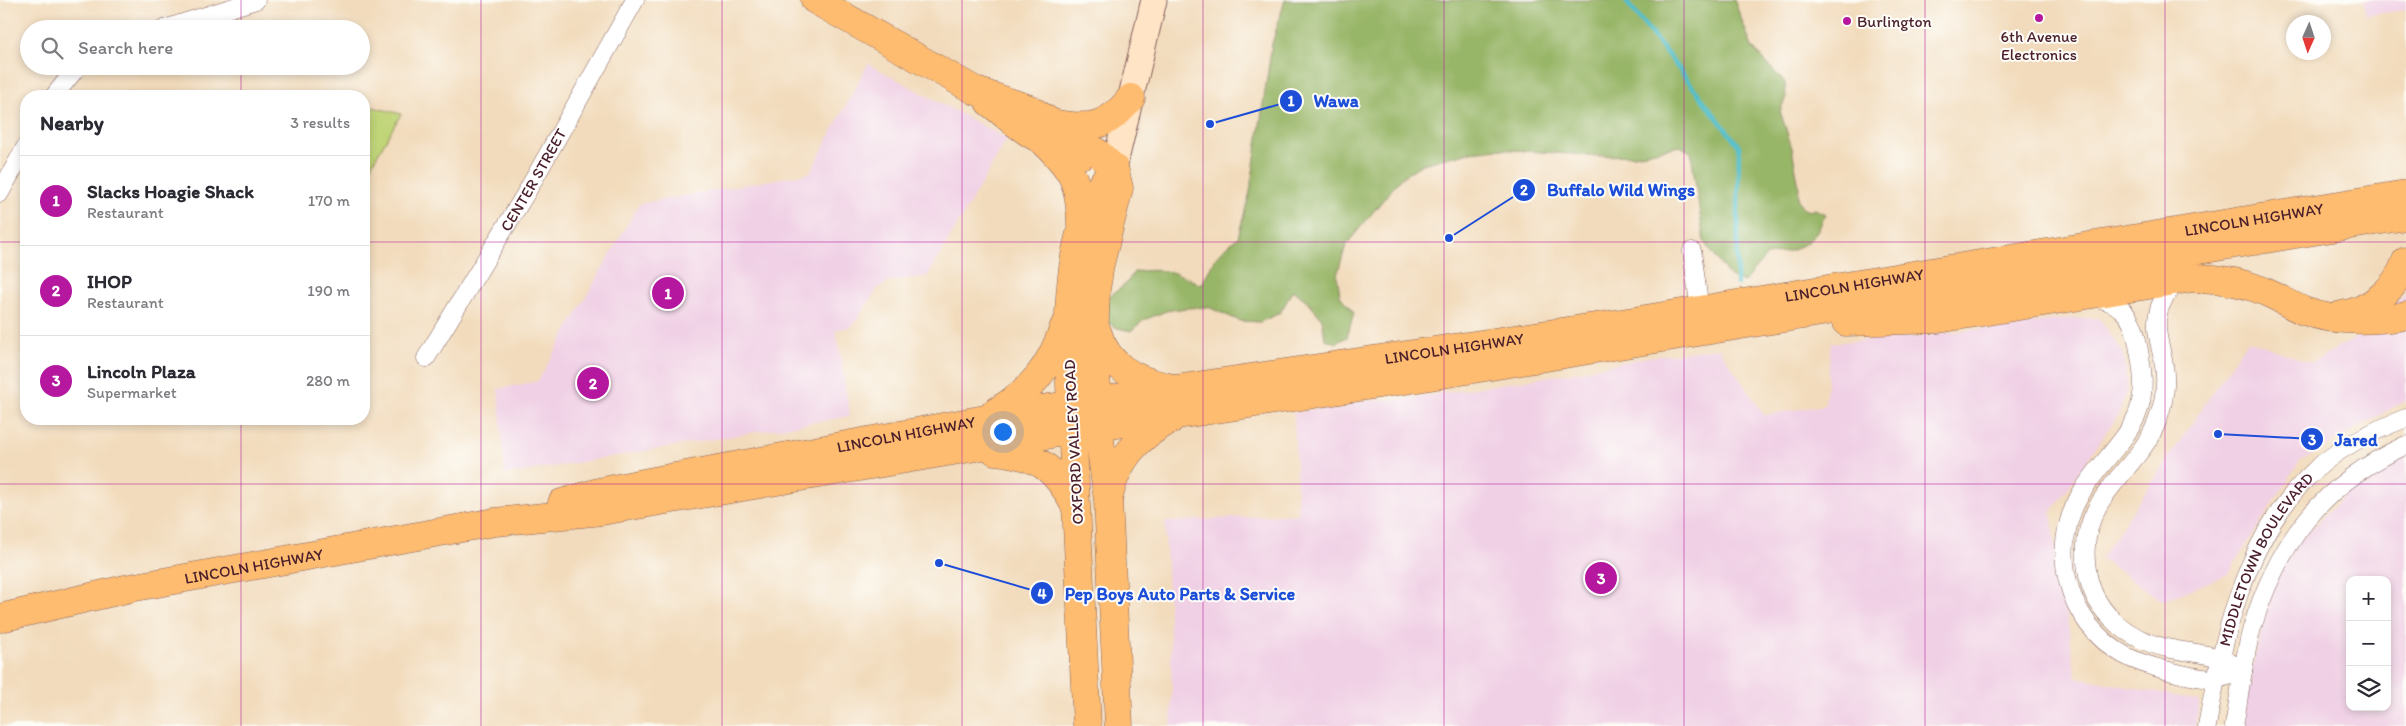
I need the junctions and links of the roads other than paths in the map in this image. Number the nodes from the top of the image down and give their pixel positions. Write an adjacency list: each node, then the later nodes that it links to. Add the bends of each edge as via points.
1 (256, 0): 5 (street)
2 (635, 0): 25 (street, CENTER STREET, via 526,193)
3 (815, 0): 9 (main road, via 976,91 1030,109)
4 (1154, 0): 8 (main road)
5 (193, 20)
6 (71, 75): 7 (street)
7 (59, 90)
8 (1131, 98): 9 (main road, via 1120,112 1098,124); 11 (main road)
9 (1049, 132): 11 (main road, via 1074,139 1098,153); 15 (main road, via 1074,179)
10 (20, 157): 12 (street)
11 (1114, 168): 15 (main road, OXFORD VALLEY ROAD, via 1100,184); 21 (main road, OXFORD VALLEY ROAD, via 1119,188 1100,264)
12 (0, 193)
13 (2406, 194): 22 (main road, LINCOLN HIGHWAY)
14 (2406, 216): 22 (main road, LINCOLN HIGHWAY)
15 (1081, 232): 21 (main road, OXFORD VALLEY ROAD, via 1073,268)
16 (1692, 251): 20 (street)
17 (2406, 261): 23 (main road, via 2392,286 2372,304 2348,314)
18 (2176, 281): 19 (main road); 23 (main road, via 2206,278 2236,282 2271,294 2303,311); 40 (street, via 2158,312 2157,333 2164,367 2162,406 2147,441 2110,488 2091,521 2087,534 2086,565 2100,604 2108,616 2128,633 2153,645)
19 (2088, 295): 22 (main road, via 1938,319); 42 (street, via 2114,303 2130,316 2144,386 2137,415 2092,476 2071,513 2064,551 2068,584 2074,602 2092,629 2116,650 2146,665)
20 (1700, 311): 22 (main road, LINCOLN HIGHWAY); 26 (main road, LINCOLN HIGHWAY)
21 (1081, 314): 26 (main road, via 1109,359 1136,378); 27 (main road, OXFORD VALLEY ROAD, via 1094,343); 28 (main road, OXFORD VALLEY ROAD); 30 (main road, via 1038,379 1023,394)
22 (1742, 314): 29 (main road, LINCOLN HIGHWAY)
23 (2325, 315): 24 (main road, via 2358,320)
24 (2406, 316)
25 (426, 358)
26 (1177, 388): 27 (main road, LINCOLN HIGHWAY)
27 (1097, 400): 28 (main road, LINCOLN HIGHWAY); 32 (main road, OXFORD VALLEY ROAD)
28 (1071, 404): 30 (main road, LINCOLN HIGHWAY); 33 (main road, OXFORD VALLEY ROAD)
29 (1181, 415): 32 (main road, LINCOLN HIGHWAY); 36 (main road, via 1156,428 1130,450 1112,480)
30 (986, 418): 38 (main road, LINCOLN HIGHWAY, via 599,492)
31 (2406, 418): 40 (street, MIDDLETOWN BOULEVARD, via 2375,430 2340,451 2307,478 2285,503 2245,578)
32 (1099, 427): 33 (main road, LINCOLN HIGHWAY); 36 (main road, OXFORD VALLEY ROAD)
33 (1072, 431): 35 (main road, LINCOLN HIGHWAY); 37 (main road, OXFORD VALLEY ROAD)
34 (2406, 445): 41 (street, MIDDLETOWN BOULEVARD, via 2385,454 2348,478 2292,536 2270,577 2252,630)
35 (968, 448): 37 (main road, via 1013,452 1041,463 1065,486); 38 (main road, LINCOLN HIGHWAY, via 602,511)
36 (1108, 500): 44 (main road, OXFORD VALLEY ROAD)
37 (1076, 509): 43 (main road, OXFORD VALLEY ROAD)
38 (508, 520): 39 (main road, LINCOLN HIGHWAY, via 130,588)
39 (0, 618)
40 (2221, 658): 41 (street); 42 (street, MIDDLETOWN BOULEVARD)
41 (2243, 670): 42 (street); 46 (street, MIDDLETOWN BOULEVARD)
42 (2216, 679): 45 (street, MIDDLETOWN BOULEVARD)
43 (1087, 726)
44 (1119, 726)
45 (2207, 726)
46 (2234, 726)

